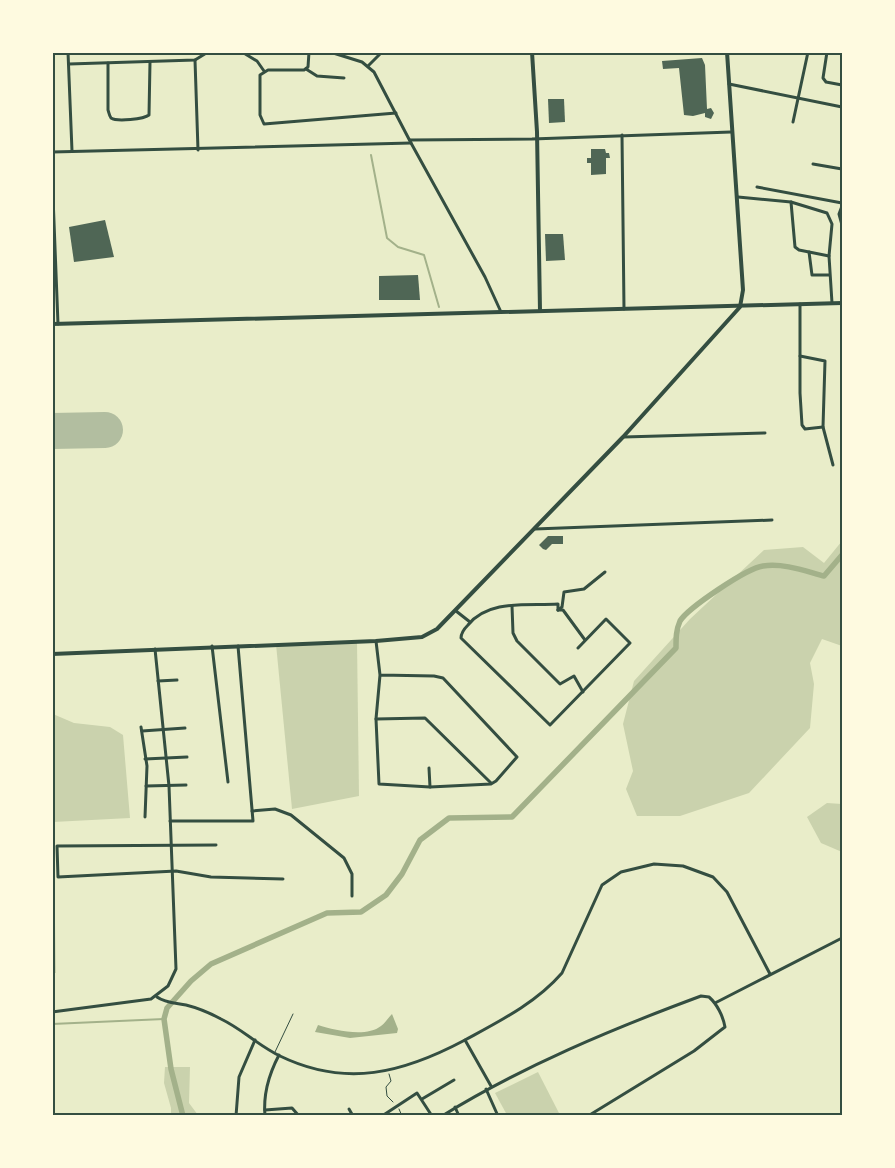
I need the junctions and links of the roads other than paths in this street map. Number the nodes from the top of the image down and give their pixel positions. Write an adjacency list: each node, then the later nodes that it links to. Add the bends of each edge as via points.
1 (68, 52): 15 (street)
2 (208, 52): 12 (street)
3 (242, 52): 18 (street, via 257,61)
4 (309, 52): 17 (street)
5 (330, 52): 11 (street)
6 (382, 52): 16 (street)
7 (532, 52): 28 (street)
8 (726, 52): 20 (street)
9 (808, 52): 22 (street)
10 (827, 52): 21 (street, via 823,78 826,82)
11 (343, 54): 16 (street)
12 (194, 60): 13 (street); 30 (street)
13 (150, 62): 14 (street); 14 (street, via 149,115 144,119 115,120 108,110)
14 (108, 63): 15 (street)
15 (69, 64): 31 (street)
16 (368, 66): 24 (street, via 380,80)
17 (306, 69): 18 (street); 19 (street, via 316,76)
18 (264, 71): 24 (street, via 260,77 260,114 265,124)
19 (344, 78)
20 (729, 84): 22 (street); 26 (street)
21 (842, 85)
22 (798, 98): 23 (street); 25 (street)
23 (842, 107)
24 (396, 113): 29 (street)
25 (793, 122)
26 (731, 132): 27 (street); 37 (street)
27 (622, 135): 28 (street); 48 (street)
28 (537, 138): 29 (street); 49 (street)
29 (410, 141): 30 (street); 50 (street, via 485,276)
30 (198, 150): 31 (street)
31 (72, 151): 32 (street)
32 (52, 152)
33 (813, 164): 34 (street)
34 (842, 169)
35 (52, 171): 52 (street)
36 (757, 187): 39 (street)
37 (738, 197): 38 (street); 47 (street, via 743,290)
38 (790, 202): 41 (street, via 794,245 798,250); 42 (street, via 828,215 832,224)
39 (842, 203): 40 (street, via 839,214)
40 (842, 225)
41 (809, 252): 42 (street); 43 (street, via 812,275)
42 (829, 256): 43 (street)
43 (829, 275): 44 (street)
44 (832, 303): 45 (street); 46 (street)
45 (842, 303)
46 (800, 304): 47 (street); 53 (street)
47 (740, 307): 48 (street); 56 (street)
48 (624, 309): 49 (street)
49 (540, 311): 50 (street)
50 (501, 312): 52 (street)
51 (52, 324): 52 (street)
52 (58, 324)
53 (800, 356): 54 (street, via 825,361); 54 (street, via 802,425 805,429)
54 (823, 427): 57 (street)
55 (765, 433): 56 (street)
56 (623, 437): 59 (street)
57 (833, 465)
58 (772, 520): 59 (street)
59 (535, 529): 63 (street)
60 (604, 572): 62 (street, via 584,589 562,592 562,607)
61 (512, 606): 62 (street, via 558,604); 64 (street, via 488,608); 75 (street, via 513,633 517,642 559,683 564,684 574,676)
62 (558, 610): 65 (street, via 563,610)
63 (456, 611): 64 (street); 66 (street, via 437,629 422,637)
64 (470, 622): 75 (street, via 461,634 462,640 548,724 555,722)
65 (585, 640): 69 (street); 75 (street, via 608,619 630,643)
66 (376, 641): 67 (street); 72 (street)
67 (238, 645): 68 (street); 89 (street)
68 (212, 646): 70 (street); 83 (street)
69 (578, 648)
70 (155, 649): 71 (street); 74 (street)
71 (52, 654)
72 (380, 675): 76 (street); 84 (street, via 434,676 447,681 517,756)
73 (177, 680): 74 (street)
74 (158, 681): 78 (street)
75 (583, 692)
76 (376, 719): 84 (street, via 425,718); 88 (street, via 378,784)
77 (184, 728): 78 (street)
78 (164, 730): 79 (street); 81 (street, via 141,729)
79 (166, 757): 80 (street); 81 (street); 87 (street)
80 (187, 757)
81 (146, 759): 86 (street)
82 (429, 768): 88 (street)
83 (228, 782)
84 (491, 784): 88 (street)
85 (186, 785): 87 (street)
86 (146, 786): 87 (street); 90 (street)
87 (168, 786): 91 (street)
88 (430, 787)
89 (252, 811): 91 (street, via 253,821); 96 (street, via 275,809 291,815 344,858 352,874)
90 (145, 817)
91 (170, 821): 92 (street)
92 (171, 843): 93 (street); 94 (street); 94 (street, via 57,846 58,877)
93 (216, 845)
94 (172, 871): 95 (street, via 211,877); 99 (street, via 176,969 168,986)
95 (283, 879)
96 (352, 896)
97 (842, 938): 98 (street)
98 (770, 974): 100 (street); 104 (street, via 727,892 713,877 683,866 654,864 622,872 602,885 556,979 518,1011)
99 (157, 997): 101 (street); 103 (street, via 215,1015)
100 (715, 1003): 108 (street, via 709,997 701,996 590,1040); 123 (street, via 725,1026 694,1051)
101 (52, 1012)
102 (293, 1014): 105 (lane)
103 (255, 1040): 105 (street); 114 (street, via 240,1077)
104 (465, 1040): 106 (street, via 421,1061 388,1070 348,1075 333,1074); 108 (street)
105 (275, 1053): 106 (street)
106 (279, 1055): 113 (street, via 270,1074)
107 (454, 1080): 110 (street)
108 (491, 1086): 109 (street)
109 (486, 1089): 111 (street); 122 (street)
110 (422, 1099): 118 (street, via 417,1093); 119 (street)
111 (455, 1107): 120 (street); 121 (street)
112 (349, 1109): 117 (street)
113 (265, 1110): 115 (street); 116 (street, via 292,1108)
114 (236, 1116)
115 (265, 1116)
116 (299, 1116)
117 (353, 1116)
118 (382, 1116)
119 (432, 1116)
120 (442, 1116)
121 (459, 1116)
122 (498, 1116)
123 (588, 1116)

